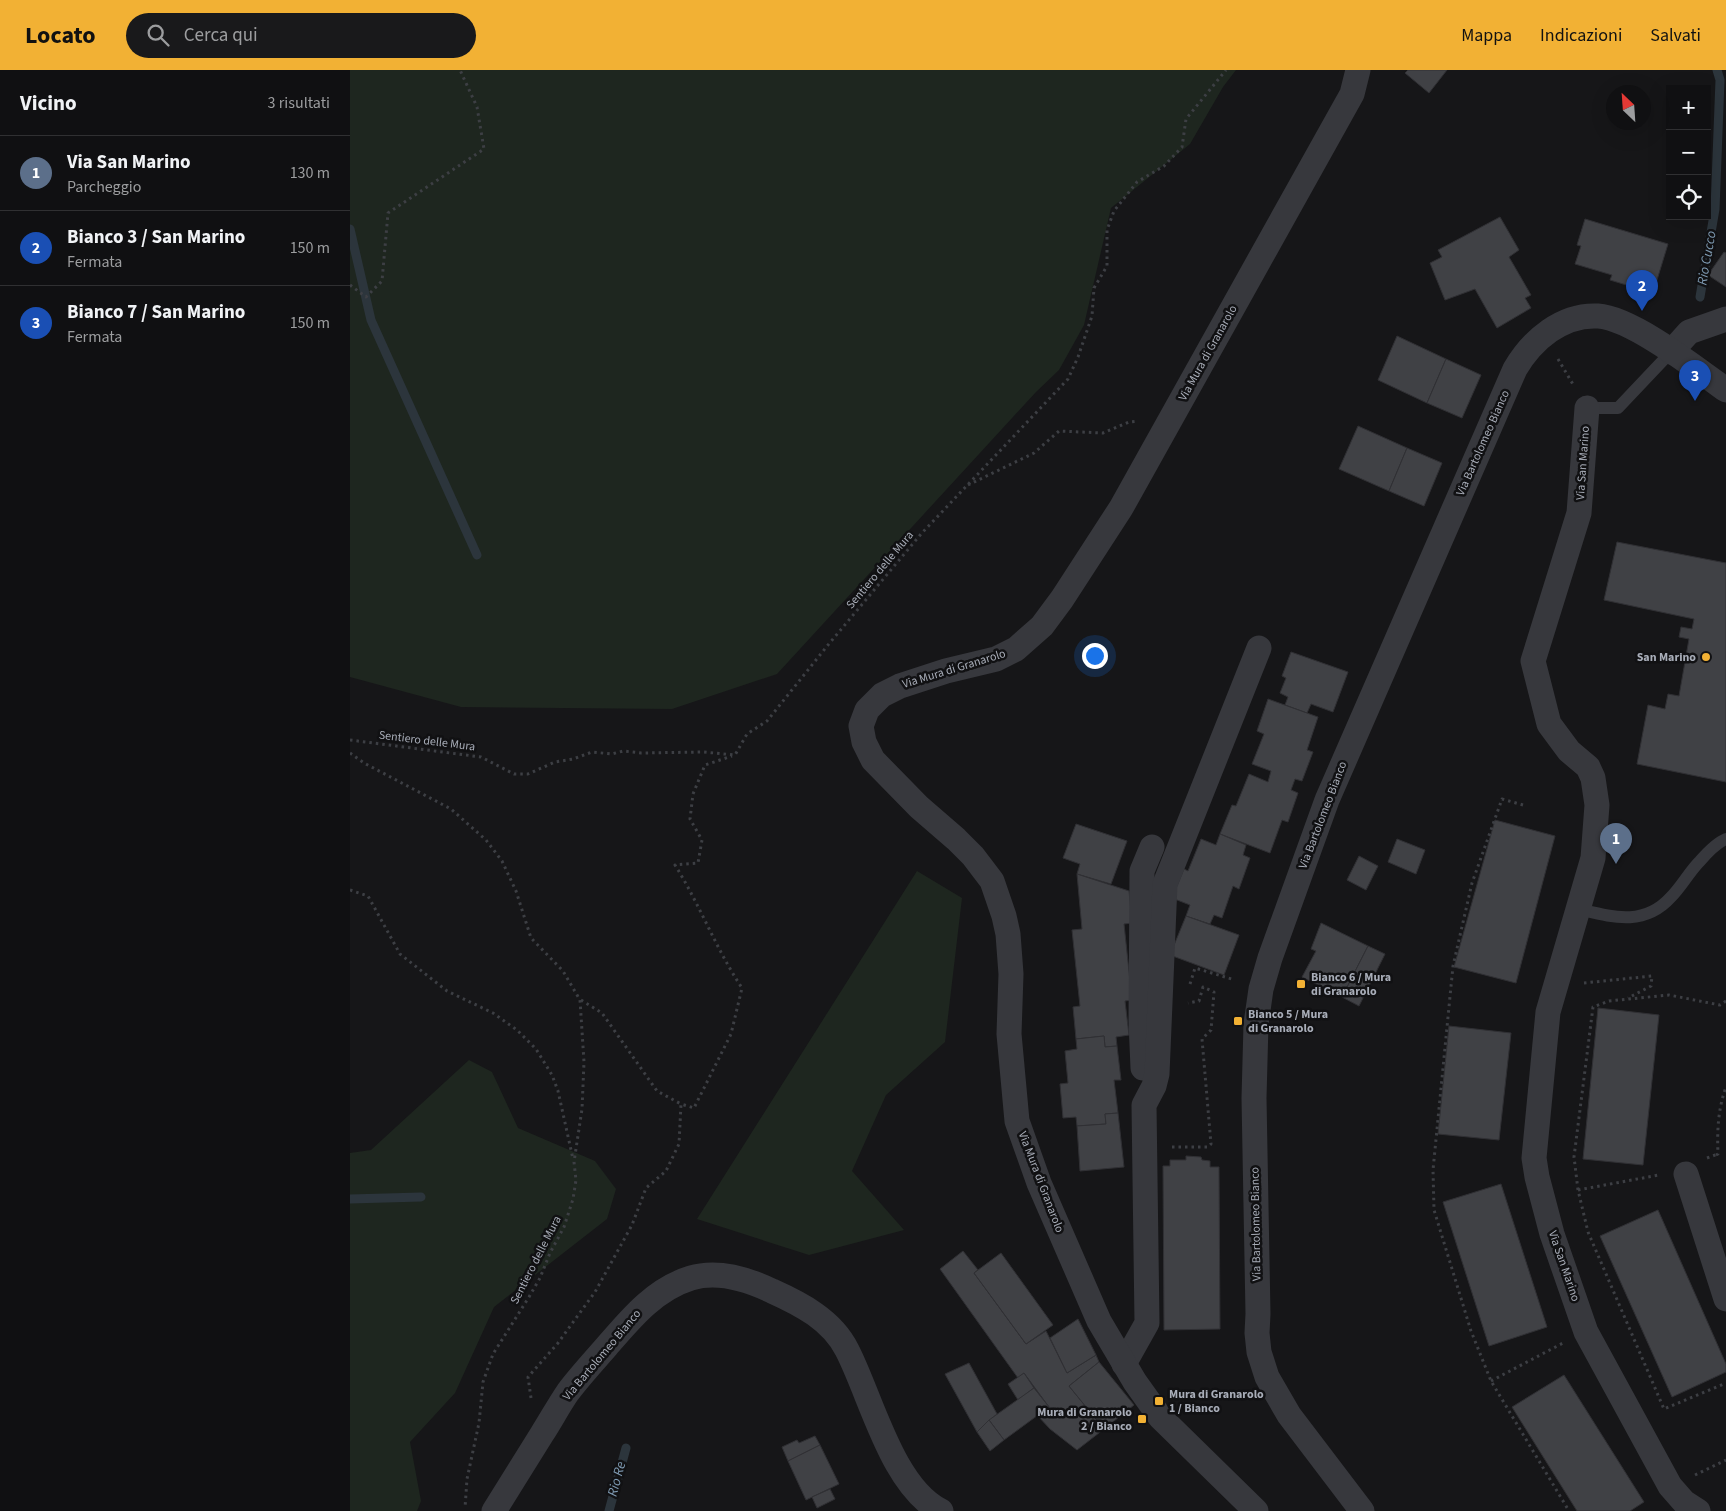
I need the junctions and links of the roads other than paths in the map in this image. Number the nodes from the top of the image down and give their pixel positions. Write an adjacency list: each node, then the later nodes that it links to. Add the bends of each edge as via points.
1 (1358, 70): 13 (street, Via Mura di Granarolo, via 1352,94 1121,508 1042,626 1016,649 996,659 946,671 882,695 867,710 861,726 873,760 973,856 992,881 1008,934 1011,974 1009,1034 1017,1121 1067,1249 1099,1321)
2 (1726, 319): 3 (street, via 1689,332)
3 (1671, 352): 4 (street, Via Bartolomeo Bianco); 5 (lane, Via San Marino, via 1618,408); 17 (street, Via Bartolomeo Bianco, via 1610,318 1576,318 1543,335 1515,369 1327,800 1261,989 1256,1024 1254,1098 1259,1352 1267,1378 1289,1415)
4 (1726, 390)
5 (1587, 408): 9 (street, Via San Marino, via 1579,513 1533,662 1549,724 1569,751 1588,767 1593,778 1597,805 1593,858)
6 (1260, 648): 10 (street, via 1165,884 1171,997 1157,1074)
7 (1726, 838): 9 (lane, via 1691,870 1672,897 1648,914 1612,918)
8 (1152, 847): 10 (street, via 1142,871)
9 (1578, 909): 18 (street, Via San Marino, via 1548,1012 1534,1158 1552,1234 1586,1332 1670,1486 1684,1502)
10 (1144, 1106): 13 (street, via 1146,1323)
11 (1686, 1174): 12 (street)
12 (1726, 1299)
13 (1124, 1364): 16 (street, Via Mura di Granarolo, via 1160,1417)
14 (494, 1511): 15 (street, Via Bartolomeo Bianco, via 568,1393 626,1324 650,1300 675,1284 693,1277 709,1276 730,1276 753,1282 818,1316 839,1336 855,1366 888,1448 922,1496)
15 (941, 1511)
16 (1256, 1511)
17 (1362, 1511)
18 (1698, 1511)

